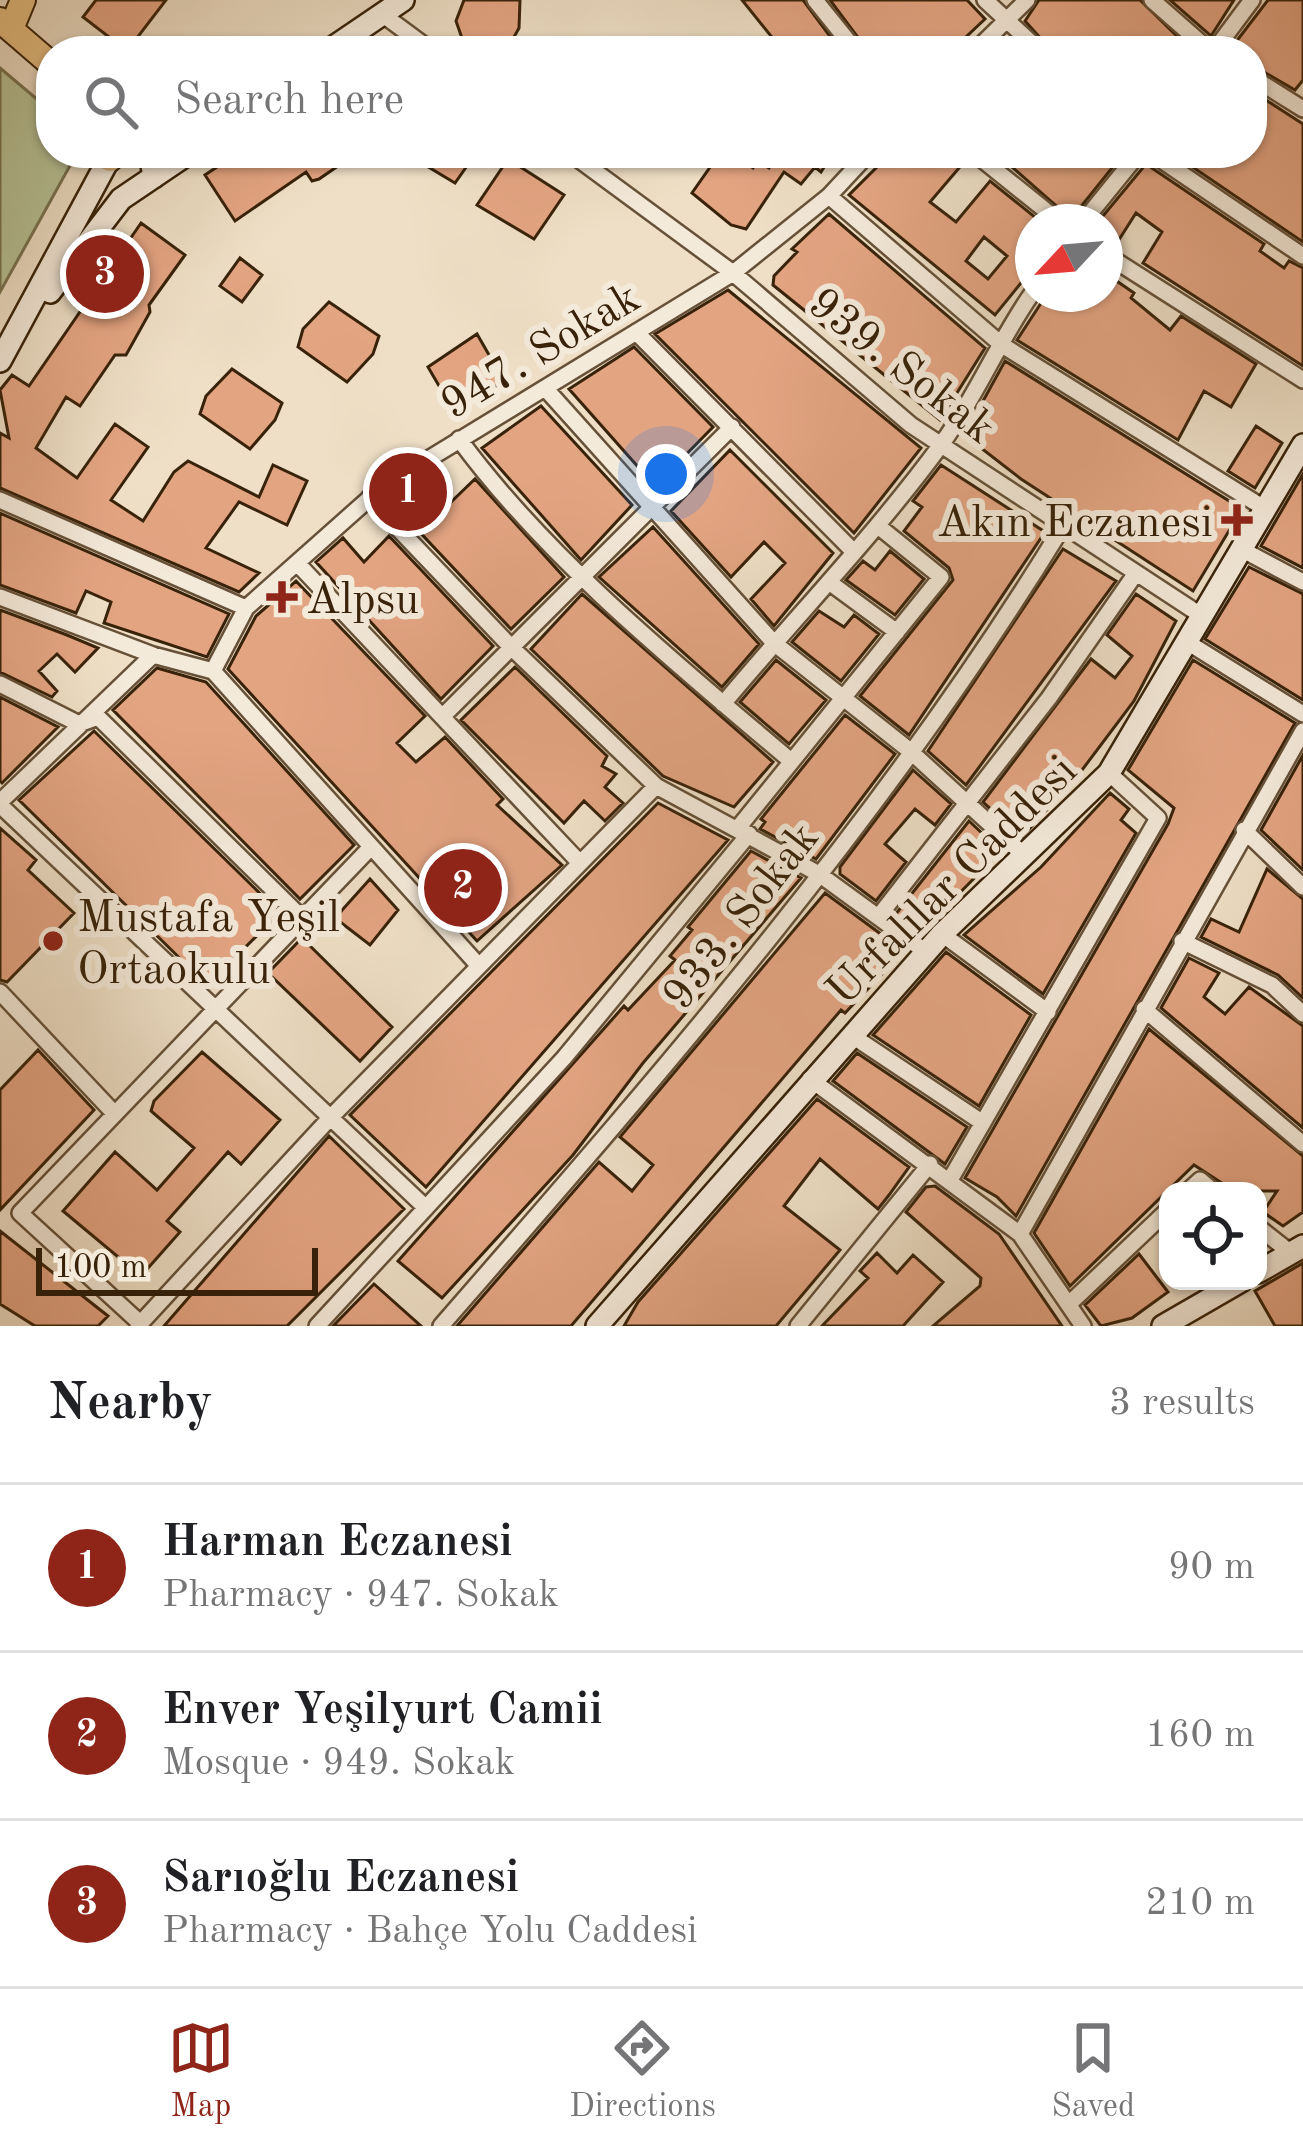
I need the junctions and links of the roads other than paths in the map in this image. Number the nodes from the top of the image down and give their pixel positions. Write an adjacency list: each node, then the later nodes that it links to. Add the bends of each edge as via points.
1 (23, 0): 10 (main road)
2 (403, 0): 8 (street)
3 (815, 0): 13 (street)
4 (985, 0): 9 (street)
5 (1027, 0): 9 (street)
6 (1152, 0): 16 (street)
7 (1252, 0): 17 (street)
8 (382, 14): 11 (street); 12 (street)
9 (1008, 21): 14 (street); 15 (street)
10 (4, 27): 18 (main road); 19 (main road)
11 (350, 36)
12 (412, 36)
13 (844, 36)
14 (992, 36)
15 (1024, 36)
16 (1194, 36)
17 (1224, 36)
18 (36, 52)
19 (36, 60)
20 (1267, 86): 21 (street)
21 (1303, 109)
22 (103, 168): 39 (street)
23 (113, 168): 31 (street, via 115,177)
24 (148, 168): 31 (street)
25 (166, 168): 31 (street)
26 (590, 168): 37 (street, 939. Sokak)
27 (855, 168): 32 (street, 947. Sokak)
28 (993, 168): 33 (street)
29 (1127, 168): 34 (street)
30 (1173, 168): 35 (street)
31 (147, 181): 39 (street)
32 (830, 196): 37 (street, 947. Sokak); 41 (street)
33 (1038, 204)
34 (1098, 204)
35 (1303, 256)
36 (1123, 265): 43 (street)
37 (733, 273): 40 (street, 947. Sokak); 47 (street, 939. Sokak)
38 (1021, 312): 41 (street)
39 (26, 320): 42 (street)
40 (636, 332): 44 (street, 947. Sokak); 45 (street)
41 (1002, 345): 47 (street); 51 (street)
42 (0, 361)
43 (1303, 380)
44 (545, 388): 46 (street, 947. Sokak); 52 (street)
45 (732, 427): 52 (street); 56 (street)
46 (459, 439): 49 (street, 947. Sokak); 59 (street)
47 (940, 446): 53 (street); 54 (street, 939. Sokak)
48 (1300, 455): 51 (street, Urfalılar Caddesi)
49 (369, 497): 57 (street, 947. Sokak); 68 (street)
50 (0, 500): 63 (street)
51 (1264, 508): 55 (street, Urfalılar Caddesi)
52 (652, 509): 59 (street); 67 (street)
53 (878, 526): 56 (street); 65 (street, via 940,577)
54 (1064, 526): 58 (street, 939. Sokak); 78 (street, 933. Sokak)
55 (1241, 549): 61 (street); 64 (street, Urfalılar Caddesi)
56 (854, 552): 60 (street)
57 (297, 563): 63 (street, 947. Sokak); 75 (street)
58 (1136, 573): 64 (street, 939. Sokak); 85 (street)
59 (584, 576): 68 (street); 73 (street)
60 (829, 582): 65 (street); 67 (street)
61 (1303, 582)
62 (0, 597): 69 (street)
63 (246, 608): 70 (street, 947. Sokak)
64 (1202, 616): 66 (street, Urfalılar Caddesi)
65 (897, 632): 72 (street)
66 (1186, 642): 74 (street); 81 (street, Urfalılar Caddesi)
67 (774, 643): 72 (street); 73 (street)
68 (512, 648): 75 (street); 83 (street)
69 (153, 655): 70 (street); 76 (street)
70 (213, 671): 88 (street)
71 (0, 684): 76 (street)
72 (840, 699): 78 (street); 80 (street)
73 (723, 704): 80 (street)
74 (1303, 714)
75 (442, 718): 90 (street)
76 (79, 724): 84 (street); 94 (street, via 98,717)
77 (1303, 730): 79 (street)
78 (909, 750): 85 (street); 91 (street, 933. Sokak)
79 (1286, 758): 82 (street); 86 (street)
80 (791, 761): 87 (street)
81 (1109, 773): 89 (street, Urfalılar Caddesi); 101 (street, via 1158,818)
82 (1303, 773)
83 (656, 786): 87 (street); 90 (street)
84 (0, 803): 99 (street)
85 (967, 804): 89 (street); 93 (street)
86 (1244, 830): 92 (street); 95 (street)
87 (744, 831): 91 (street); 111 (street, via 564,1058)
88 (371, 847): 94 (street); 97 (street)
89 (1025, 856): 96 (street, Urfalılar Caddesi)
90 (580, 863): 97 (street)
91 (819, 874): 93 (street); 121 (street, 933. Sokak)
92 (1303, 887)
93 (879, 916): 96 (street)
94 (302, 918): 99 (street)
95 (1182, 941): 100 (street); 102 (street, via 1272,985)
96 (934, 943): 101 (street); 103 (street, Urfalılar Caddesi)
97 (479, 966): 106 (street)
98 (0, 992): 105 (street)
99 (211, 1009): 105 (street); 106 (street)
100 (1144, 1009): 108 (street); 114 (street)
101 (1048, 1012): 107 (street)
102 (1303, 1014)
103 (850, 1035): 104 (street, Urfalılar Caddesi); 107 (street)
104 (811, 1079): 109 (street); 122 (street, Urfalılar Caddesi)
105 (112, 1111): 119 (street, via 20,1213)
106 (330, 1118): 111 (street); 119 (street)
107 (983, 1124): 110 (street)
108 (1303, 1144)
109 (930, 1164): 110 (street); 123 (street)
110 (950, 1180): 114 (street)
111 (426, 1208): 120 (street)
112 (1159, 1219): 118 (street)
113 (1267, 1232): 115 (street)
114 (1020, 1234): 118 (street)
115 (1297, 1250): 116 (street)
116 (1267, 1267)
117 (1225, 1290): 125 (street)
118 (1069, 1304): 124 (street)
119 (139, 1325)
120 (317, 1326)
121 (441, 1326)
122 (597, 1326)
123 (798, 1326)
124 (1083, 1326)
125 (1163, 1326)

